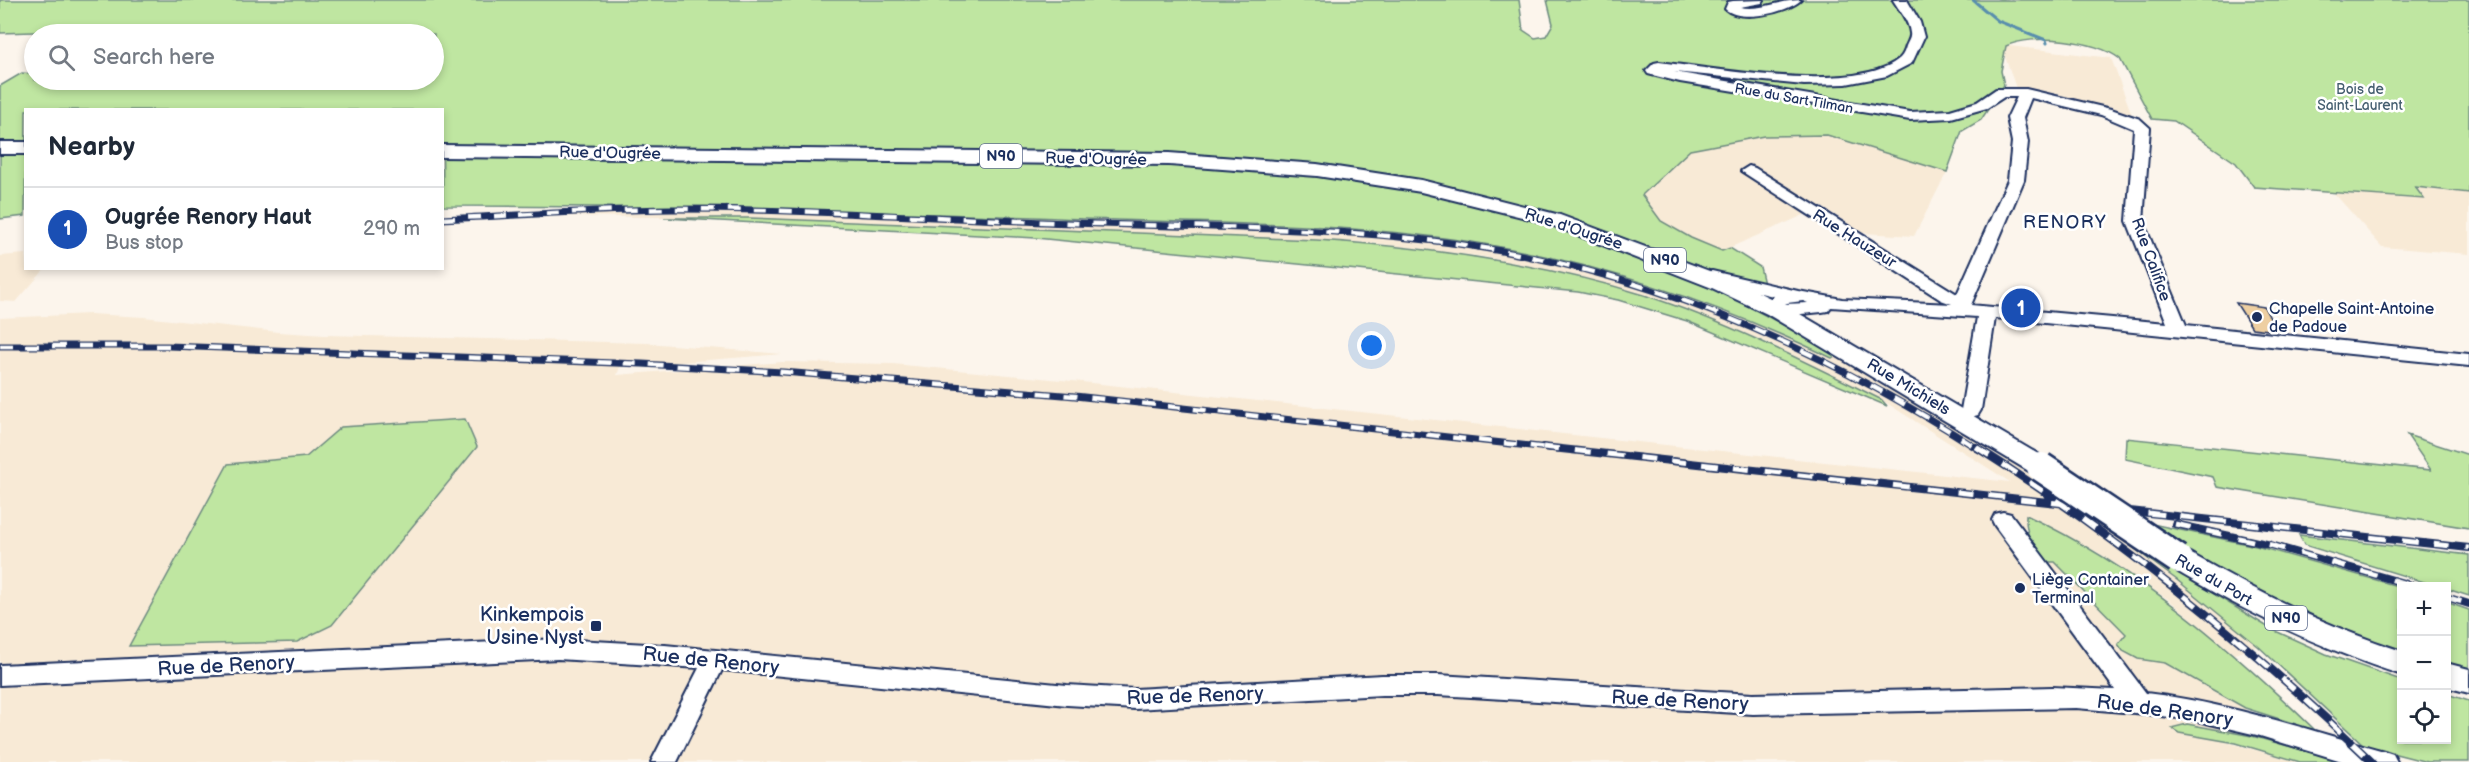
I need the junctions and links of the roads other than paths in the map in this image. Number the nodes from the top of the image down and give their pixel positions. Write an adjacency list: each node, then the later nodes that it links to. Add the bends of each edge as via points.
1 (1757, 0): 2 (street, via 1732,9 1760,10)
2 (1794, 0)
3 (1900, 0): 4 (street, Rue du Sart Tilman, via 1917,33 1916,45 1906,60 1877,75 1825,82 1659,66 1653,71 1910,116 1951,114 1982,105 2001,92)
4 (2026, 93): 12 (street, via 2015,118 2020,142 2016,180); 16 (street, Rue Califice, via 2121,117 2142,128 2135,221)
5 (0, 148): 6 (main road)
6 (24, 148)
7 (444, 151): 9 (main road, Rue d'Ougrée / N90, via 1088,157 1288,167 1388,180 1486,201 1553,219)
8 (1749, 171): 12 (street, Rue Hauzeur)
9 (1697, 273): 10 (street, Rue d'Ougrée); 14 (main road, Rue d'Ougrée / N90)
10 (1803, 296): 11 (street, Rue d'Ougrée); 14 (street, Rue d'Ougrée, via 1782,297)
11 (1842, 304): 12 (street, Rue d'Ougrée); 13 (street, Rue d'Ougrée)
12 (1961, 306): 15 (street, Rue d'Ougrée)
13 (1822, 308): 14 (street, Rue d'Ougrée); 17 (street, via 1813,320)
14 (1774, 309): 17 (main road, Rue Michiels / N90)
15 (1987, 312): 16 (street, Rue d'Ougrée); 19 (street)
16 (2180, 331): 18 (street)
17 (1822, 336): 20 (main road, Rue Michiels / N90)
18 (2469, 360)
19 (1971, 410)
20 (2041, 467): 23 (main road, Rue du Port / N90, bridge, via 2236,593 2290,620)
21 (2003, 520): 27 (street)
22 (715, 660): 24 (street, Rue de Renory, via 548,649); 27 (street, Rue de Renory, via 1135,699 1438,685 1753,704 2052,697); 28 (street)
23 (2397, 661)
24 (0, 675)
25 (2451, 676): 26 (main road)
26 (2469, 681)
27 (2139, 703): 29 (street, Rue de Renory, via 2239,720)
28 (663, 762)
29 (2384, 762)

